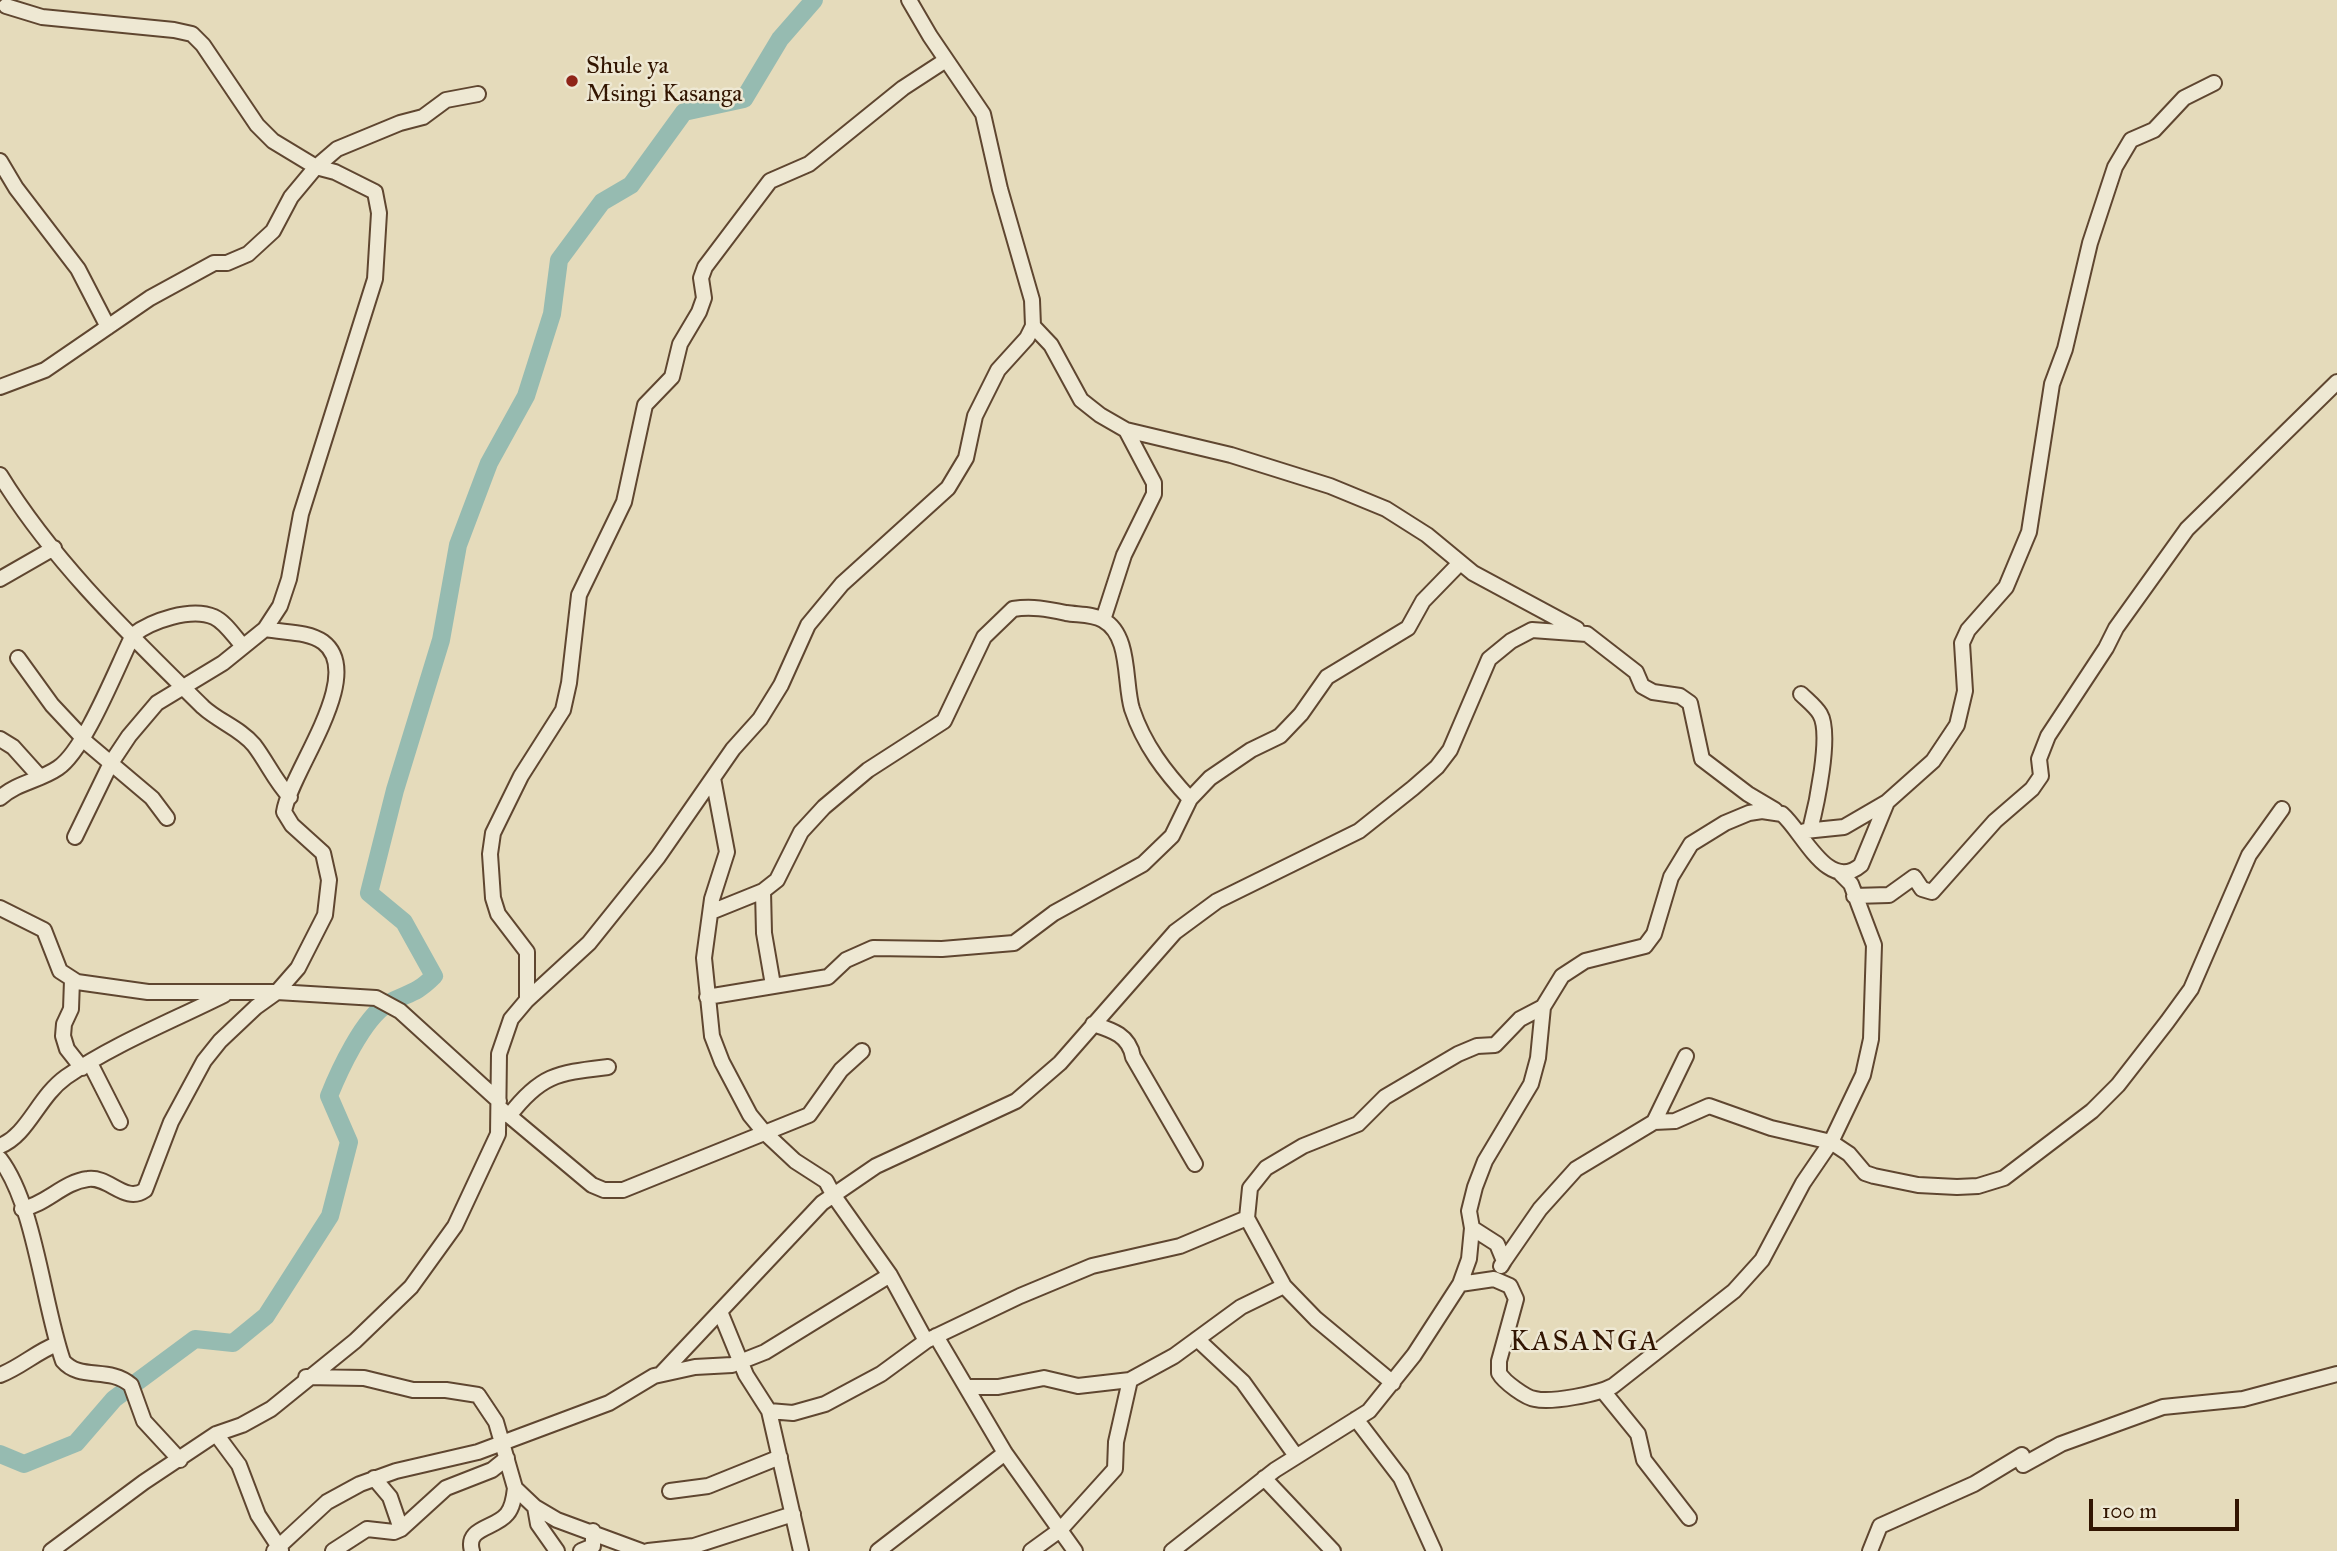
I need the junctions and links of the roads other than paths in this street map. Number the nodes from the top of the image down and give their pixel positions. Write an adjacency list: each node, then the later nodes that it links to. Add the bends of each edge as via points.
1 (909, 0): 3 (street)
2 (7, 5): 7 (street, via 42,17 192,34 257,125 291,154)
3 (946, 60): 8 (street, via 983,114 1026,274); 49 (street, via 903,88 809,164 770,181 705,267 699,312 680,344 671,377 645,405 624,502 579,595 563,710 521,776 494,833 490,854 493,898 498,914 527,952)
4 (2214, 83): 33 (street, via 2184,98 2154,130 2131,140 2115,167 2052,384 2029,532 2006,587 1962,643 1965,691 1957,725 1933,761)
5 (478, 94): 7 (street, via 446,100 423,117 337,149)
6 (0, 161): 9 (street, via 78,269)
7 (316, 167): 9 (street, via 286,203 273,231 248,254 227,263 214,262); 18 (street, via 375,192 379,213 375,279 301,514 289,579 280,606)
8 (1033, 326): 12 (street, via 1051,345 1081,400); 29 (street, via 998,370 975,416 966,458 948,488 842,584 808,625 767,708)
9 (108, 327): 11 (street, via 45,370)
10 (2337, 382): 41 (street, via 2202,511 2151,576 2048,736 2039,759 2041,776 2032,789 1995,821 1932,892 1922,889 1914,877 1889,895)
11 (0, 387)
12 (1126, 430): 15 (street, via 1231,455 1330,486 1386,509); 17 (street, via 1154,482 1154,494 1124,555)
13 (0, 475): 14 (street)
14 (54, 548): 16 (street); 20 (street)
15 (1459, 564): 19 (street); 32 (street, via 1423,601 1408,628 1327,677 1280,736 1231,762)
16 (0, 579)
17 (1103, 620): 32 (street, via 1118,634 1133,711 1150,748); 40 (street, via 1028,607 1013,609 1001,618 984,637 944,721 868,770 824,807 801,832 777,880)
18 (265, 629): 21 (street); 30 (street, via 321,641 337,666 332,696)
19 (1587, 634): 35 (street, via 1636,672 1642,686 1690,703 1702,759); 51 (street, via 1532,630 1497,650 1485,667 1450,750 1437,767 1359,831 1217,901 1175,932)
20 (132, 635): 21 (street, via 165,620 209,615); 23 (street); 25 (street)
21 (242, 645): 23 (street, via 208,675)
22 (18, 658): 25 (street)
23 (184, 686): 27 (street, via 157,704); 30 (street, via 216,719 254,745)
24 (1801, 694): 37 (street, via 1821,715 1823,730 1822,772)
25 (81, 737): 27 (street); 28 (street, via 70,758)
26 (0, 739): 28 (street)
27 (111, 763): 36 (street, via 152,797); 38 (street)
28 (40, 777): 31 (street, via 13,787)
29 (713, 778): 43 (street, via 727,852); 49 (street, via 612,917)
30 (290, 797): 46 (street, via 286,818 323,853 329,880 325,915 314,939)
31 (0, 799)
32 (1190, 799): 45 (street, via 1172,836 1143,864 1047,918 1014,943 873,948 846,960 828,977)
33 (1887, 802): 37 (street, via 1844,827); 39 (street, via 1861,865)
34 (2282, 809): 60 (street, via 2249,855 2191,989 2118,1085 2076,1125 2004,1178 1978,1186 1918,1185 1874,1176)
35 (1782, 814): 37 (street); 50 (street, via 1749,814 1691,844 1671,877 1654,934 1645,946 1577,965 1562,976)
36 (167, 818)
37 (1805, 831): 39 (street, via 1815,854)
38 (75, 837)
39 (1841, 874): 41 (street, via 1852,884)
40 (763, 891): 43 (street); 45 (street)
41 (1854, 896): 60 (street, via 1874,945 1871,1039 1863,1075)
42 (0, 908): 44 (street, via 44,930 60,971)
43 (711, 912): 48 (street, via 705,937)
44 (72, 980): 47 (street, via 148,992); 54 (street, via 71,1009 63,1036 67,1049)
45 (772, 985): 48 (street)
46 (277, 992): 47 (street); 56 (street, via 376,998 400,1011); 65 (street, via 256,1007 204,1061 171,1122 145,1190 131,1195 91,1178)
47 (226, 994): 54 (street)
48 (707, 997): 59 (street, via 712,1036 722,1062)
49 (527, 1000): 56 (street, via 511,1019 502,1041 497,1077)
50 (1543, 1007): 66 (street, via 1520,1020 1495,1045 1477,1046 1458,1055 1385,1097 1358,1124 1303,1146 1266,1168 1250,1188); 67 (street, via 1534,1077 1480,1170 1469,1212)
51 (1093, 1024): 62 (street, via 1117,1032 1131,1046); 64 (street, via 1060,1063 1016,1101 876,1166)
52 (862, 1051): 59 (street, via 841,1070 809,1115)
53 (1686, 1056): 58 (street)
54 (86, 1065): 57 (street); 61 (street, via 46,1096 26,1125)
55 (608, 1068): 56 (street, via 559,1074)
56 (503, 1108): 59 (street, via 592,1185 615,1191 658,1178); 81 (street, via 498,1135 476,1185 426,1269 355,1341)
57 (120, 1122)
58 (1654, 1122): 60 (street, via 1675,1121 1709,1105 1771,1128); 68 (street, via 1576,1169 1540,1209)
59 (764, 1132): 64 (street, via 795,1161 826,1181)
60 (1831, 1142): 85 (street, via 1747,1279 1691,1327)
61 (3, 1145): 63 (street)
62 (1195, 1164)
63 (4, 1165): 65 (street)
64 (834, 1196): 69 (street); 73 (street, via 808,1216)
65 (22, 1209): 76 (street)
66 (1247, 1218): 72 (street); 74 (street, via 1180,1246 1092,1266)
67 (1472, 1228): 68 (street, via 1497,1244); 71 (street, via 1469,1259)
68 (1504, 1261): 70 (street)
69 (890, 1275): 74 (street); 77 (street, via 794,1337)
70 (1494, 1279): 71 (street); 85 (street, via 1510,1286 1516,1299 1499,1361 1502,1378 1532,1399)
71 (1460, 1284): 83 (street)
72 (1284, 1286): 75 (street, via 1241,1307); 83 (street)
73 (720, 1314): 77 (street); 78 (street)
74 (931, 1339): 84 (street); 86 (street, via 835,1400 793,1413)
75 (1197, 1339): 82 (street); 92 (street, via 1243,1381)
76 (57, 1344): 80 (street); 94 (street, via 70,1368 112,1374 131,1385 144,1421)
77 (740, 1362): 78 (street); 86 (street)
78 (661, 1374): 89 (street, via 609,1403)
79 (2337, 1374): 119 (street, via 2243,1399 2163,1407 2061,1444 2023,1465 2022,1455 1974,1484 1880,1526)
80 (0, 1375)
81 (306, 1377): 88 (street, via 271,1409); 89 (street, via 364,1378 414,1390 470,1392 488,1408)
82 (1130, 1380): 84 (street, via 1078,1386 1044,1378); 103 (street, via 1115,1442 1115,1469)
83 (1392, 1383): 87 (street, via 1374,1407)
84 (969, 1387): 90 (street)
85 (1603, 1391): 101 (street, via 1638,1434 1644,1460)
86 (769, 1411): 91 (street)
87 (1356, 1419): 92 (street); 118 (street, via 1401,1478)
88 (216, 1434): 94 (street); 105 (street, via 239,1465 258,1515)
89 (503, 1441): 93 (street); 95 (street, via 478,1452)
90 (1005, 1453): 103 (street); 113 (street)
91 (780, 1457): 98 (street, via 708,1486); 100 (street)
92 (1296, 1457): 96 (street)
93 (508, 1458): 97 (street); 102 (street, via 492,1471 446,1488)
94 (180, 1460): 106 (street)
95 (374, 1478): 102 (street, via 390,1497); 105 (street, via 335,1496)
96 (1264, 1478): 116 (street); 117 (street)
97 (516, 1488): 99 (street); 108 (street, via 509,1513 474,1534)
98 (670, 1491)
99 (535, 1507): 104 (street); 109 (street, via 538,1524)
100 (793, 1514): 111 (street, via 694,1546); 112 (street)
101 (1689, 1518)
102 (401, 1529): 107 (street, via 367,1529)
103 (1060, 1530): 114 (street); 115 (street)
104 (597, 1544): 110 (street)
105 (278, 1549)
106 (51, 1551)
107 (333, 1551)
108 (472, 1551)
109 (557, 1551)
110 (641, 1551)
111 (649, 1551)
112 (801, 1551)
113 (878, 1551)
114 (1031, 1551)
115 (1075, 1551)
116 (1172, 1551)
117 (1333, 1551)
118 (1434, 1551)
119 (1870, 1551)

